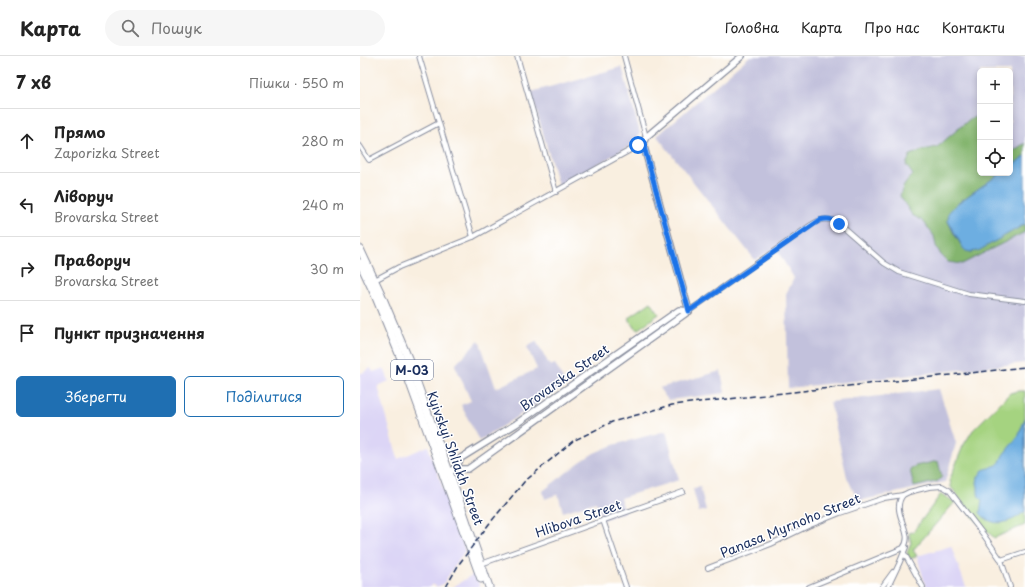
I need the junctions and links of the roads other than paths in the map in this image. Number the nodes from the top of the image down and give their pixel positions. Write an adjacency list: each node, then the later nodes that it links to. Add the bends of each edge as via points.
1 (419, 56): 5 (street)
2 (517, 56): 9 (street)
3 (624, 56): 6 (street)
4 (742, 56): 6 (street)
5 (439, 123): 8 (street, via 369,160); 10 (street)
6 (646, 137): 7 (street)
7 (643, 143): 9 (street); 15 (street)
8 (360, 146)
9 (556, 192): 10 (street)
10 (473, 237): 13 (street, via 399,267)
11 (360, 249): 13 (highway, Kyivskyi Shliakh Street / М-03)
12 (360, 264): 13 (highway, Kyivskyi Shliakh Street / М-03)
13 (372, 282): 16 (highway, Kyivskyi Shliakh Street / М-03, via 408,358)
14 (1025, 301): 15 (street, Brovarska Street, via 969,294 899,272 884,263 836,221 826,218 811,225)
15 (689, 311): 16 (street, Brovarska Street, via 468,469); 16 (street, Brovarska Street, via 679,310 516,424 461,458)
16 (449, 472): 24 (highway, Kyivskyi Shliakh Street / М-03); 27 (highway, Kyivskyi Shliakh Street / М-03)
17 (683, 492): 19 (street, Hlibova Street)
18 (903, 495): 20 (street, via 898,506); 23 (street, Panasa Myrnoho Street, via 934,486 947,488); 26 (street, Panasa Myrnoho Street, via 884,498 840,513 771,544)
19 (603, 520): 24 (street, Hlibova Street); 29 (street)
20 (906, 544): 22 (street); 30 (street, via 896,552)
21 (1025, 552): 23 (street)
22 (904, 553): 25 (street); 33 (street)
23 (1001, 560): 34 (street, Panasa Myrnoho Street)
24 (481, 564): 28 (highway, Kyivskyi Shliakh Street / М-03)
25 (899, 564): 31 (street); 32 (street)
26 (708, 568)
27 (484, 587)
28 (489, 587)
29 (626, 587)
30 (809, 587)
31 (882, 587)
32 (888, 587)
33 (922, 587)
34 (1010, 587)

